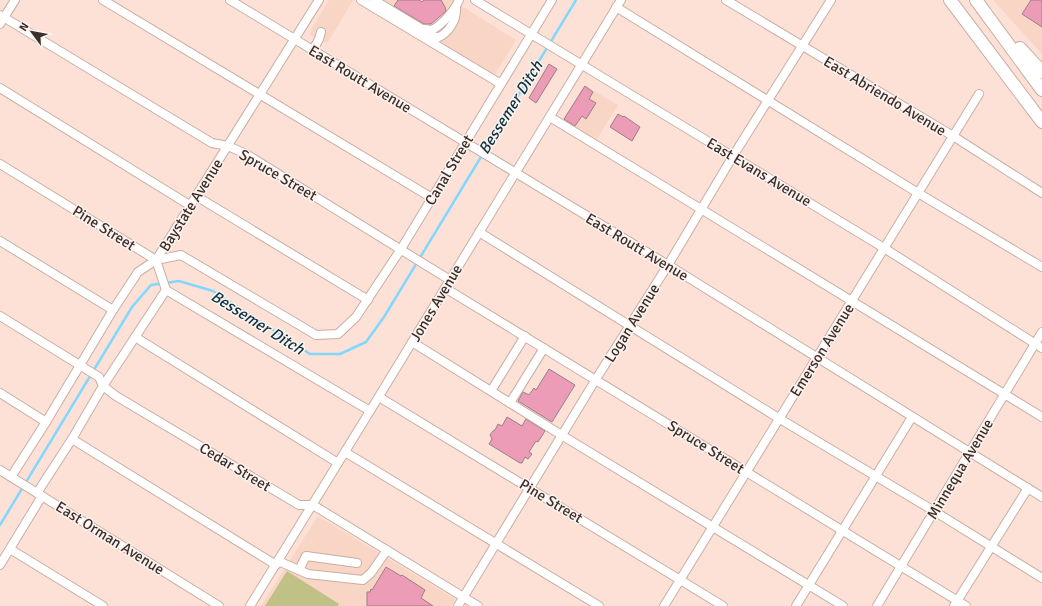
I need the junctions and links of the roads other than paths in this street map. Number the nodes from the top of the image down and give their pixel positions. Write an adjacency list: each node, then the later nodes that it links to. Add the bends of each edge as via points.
1 (14, 0): 15 (street)
2 (103, 0): 27 (street)
3 (230, 0): 19 (street, East Routt Avenue)
4 (319, 0): 19 (street, Baystate Avenue)
5 (361, 0): 24 (street)
6 (374, 0): 16 (street)
7 (475, 0): 18 (street, East Evans Avenue)
8 (552, 0): 18 (street, Canal Street)
9 (726, 0): 20 (street, East Abriendo Avenue)
10 (831, 0): 20 (street, Logan Avenue)
11 (950, 0): 31 (highway)
12 (977, 0): 23 (highway); 26 (highway)
13 (457, 4): 16 (street, via 435,29); 16 (street, via 453,22 444,34 436,38)
14 (618, 4): 22 (street, Jones Avenue); 29 (street)
15 (1, 19): 34 (street, Spruce Street, via 212,143)
16 (421, 28)
17 (321, 32): 21 (street)
18 (531, 35): 22 (street, East Evans Avenue); 24 (street, Canal Street)
19 (295, 39): 21 (street, East Routt Avenue); 27 (street, Baystate Avenue)
20 (802, 46): 29 (street, Logan Avenue); 32 (street, East Abriendo Avenue)
21 (313, 50): 33 (street, East Routt Avenue)
22 (581, 65): 30 (street, Jones Avenue); 35 (street, East Evans Avenue)
23 (1042, 72)
24 (501, 84): 33 (street, Canal Street)
25 (0, 88): 42 (street)
26 (1042, 90)
27 (261, 94): 34 (street, Baystate Avenue); 41 (street)
28 (979, 94): 32 (street, Emerson Avenue)
29 (768, 101): 35 (street, Logan Avenue); 38 (street)
30 (550, 117): 37 (street, Jones Avenue); 43 (street)
31 (1042, 122)
32 (953, 136): 38 (street, Emerson Avenue); 39 (street, East Abriendo Avenue)
33 (465, 142): 37 (street, East Routt Avenue); 41 (street, Canal Street)
34 (228, 146): 40 (street, Baystate Avenue); 47 (street, Spruce Street, via 246,154)
35 (733, 156): 43 (street, Logan Avenue); 46 (street, East Evans Avenue)
36 (0, 164): 48 (street, Pine Street)
37 (516, 173): 44 (street, Jones Avenue); 49 (street, East Routt Avenue)
38 (918, 193): 46 (street, Emerson Avenue); 50 (street)
39 (1042, 193)
40 (196, 196): 42 (street, Baystate Avenue); 54 (street)
41 (432, 198): 47 (street, Canal Street)
42 (191, 206): 48 (street, Baystate Avenue)
43 (702, 209): 49 (street, Logan Avenue); 55 (street)
44 (479, 232): 51 (street, Jones Avenue); 58 (street)
45 (0, 241): 56 (street)
46 (884, 248): 55 (street, Emerson Avenue); 63 (street, East Evans Avenue)
47 (401, 249): 51 (street, Spruce Street); 54 (street, Canal Street)
48 (156, 260): 53 (street, Baystate Avenue); 54 (street, Canal Street, via 181,255 316,335 338,334 356,317); 56 (street, via 138,272)
49 (668, 265): 58 (street, Logan Avenue); 65 (street, East Routt Avenue)
50 (1042, 267)
51 (450, 280): 52 (street, Jones Avenue)
52 (445, 288): 60 (street, Spruce Street); 62 (street, Jones Avenue)
53 (166, 290): 61 (street); 74 (street)
54 (368, 300)
55 (852, 301): 65 (street, Emerson Avenue); 71 (street)
56 (113, 310): 66 (street)
57 (0, 316): 66 (street, Cedar Street)
58 (630, 326): 67 (street, Logan Avenue); 77 (street)
59 (1042, 332): 63 (street, Minnequa Avenue)
60 (525, 336): 64 (street, Spruce Street); 69 (street)
61 (135, 337): 68 (street); 83 (street)
62 (412, 342): 69 (street); 72 (street, Jones Avenue)
63 (1038, 345): 71 (street, Minnequa Avenue)
64 (544, 348): 67 (street, Spruce Street); 73 (street)
65 (817, 358): 75 (street, East Routt Avenue); 77 (street, Emerson Avenue)
66 (81, 366): 68 (street, Cedar Street, via 99,377); 78 (street)
67 (596, 380): 79 (street, Logan Avenue); 85 (street, Spruce Street)
68 (103, 386): 80 (street); 92 (street, Cedar Street, via 299,505)
69 (491, 391): 73 (street)
70 (0, 394): 78 (street)
71 (1004, 394): 76 (street); 82 (street, Minnequa Avenue)
72 (379, 397): 74 (street, Jones Avenue); 88 (street, Pine Street)
73 (510, 403): 79 (street)
74 (370, 411): 81 (street, Jones Avenue)
75 (912, 417): 82 (street, East Routt Avenue); 86 (street)
76 (1042, 417)
77 (780, 419): 85 (street, Emerson Avenue); 86 (street)
78 (46, 422): 87 (street)
79 (563, 436): 88 (street, Logan Avenue); 94 (street)
80 (72, 439): 90 (street); 100 (street)
81 (345, 452): 83 (street, Jones Avenue); 96 (street)
82 (970, 452): 89 (street, East Routt Avenue); 93 (street, Minnequa Avenue)
83 (338, 463): 92 (street, Jones Avenue)
84 (0, 470): 87 (street, East Orman Avenue)
85 (747, 472): 94 (street, Emerson Avenue); 95 (street, Spruce Street)
86 (875, 476): 93 (street); 95 (street)
87 (10, 477): 90 (street, East Orman Avenue)
88 (530, 488): 96 (street, Logan Avenue); 106 (street, Pine Street)
89 (1028, 488): 91 (street, East Routt Avenue); 97 (street)
90 (39, 494): 98 (street); 111 (street, East Orman Avenue)
91 (1042, 497)
92 (312, 505): 99 (street, Cedar Street); 100 (street, Jones Avenue)
93 (934, 511): 97 (street); 103 (street, Minnequa Avenue)
94 (714, 526): 106 (street, Emerson Avenue); 107 (street)
95 (842, 530): 103 (street, Spruce Street); 107 (street)
96 (496, 544): 108 (street, Logan Avenue); 115 (street)
97 (991, 546): 105 (street); 109 (street)
98 (10, 549): 102 (street); 110 (street)
99 (387, 550): 104 (street, via 363,580 308,574); 108 (street, Cedar Street)
100 (277, 563): 104 (street); 112 (street, Jones Avenue)
101 (357, 563): 104 (street, via 306,556)
102 (0, 566)
103 (900, 566): 109 (street, Spruce Street); 120 (street, Minnequa Avenue)
104 (299, 570)
105 (1042, 578)
106 (681, 580): 116 (street, Emerson Avenue); 117 (street, Pine Street)
107 (809, 585): 118 (street); 119 (street)
108 (464, 597): 113 (street, Logan Avenue); 114 (street, Cedar Street)
109 (956, 603): 121 (street, Spruce Street)
110 (103, 606)
111 (219, 606)
112 (250, 606)
113 (458, 606)
114 (478, 606)
115 (599, 606)
116 (664, 606)
117 (723, 606)
118 (796, 606)
119 (843, 606)
120 (877, 606)
121 (966, 606)

